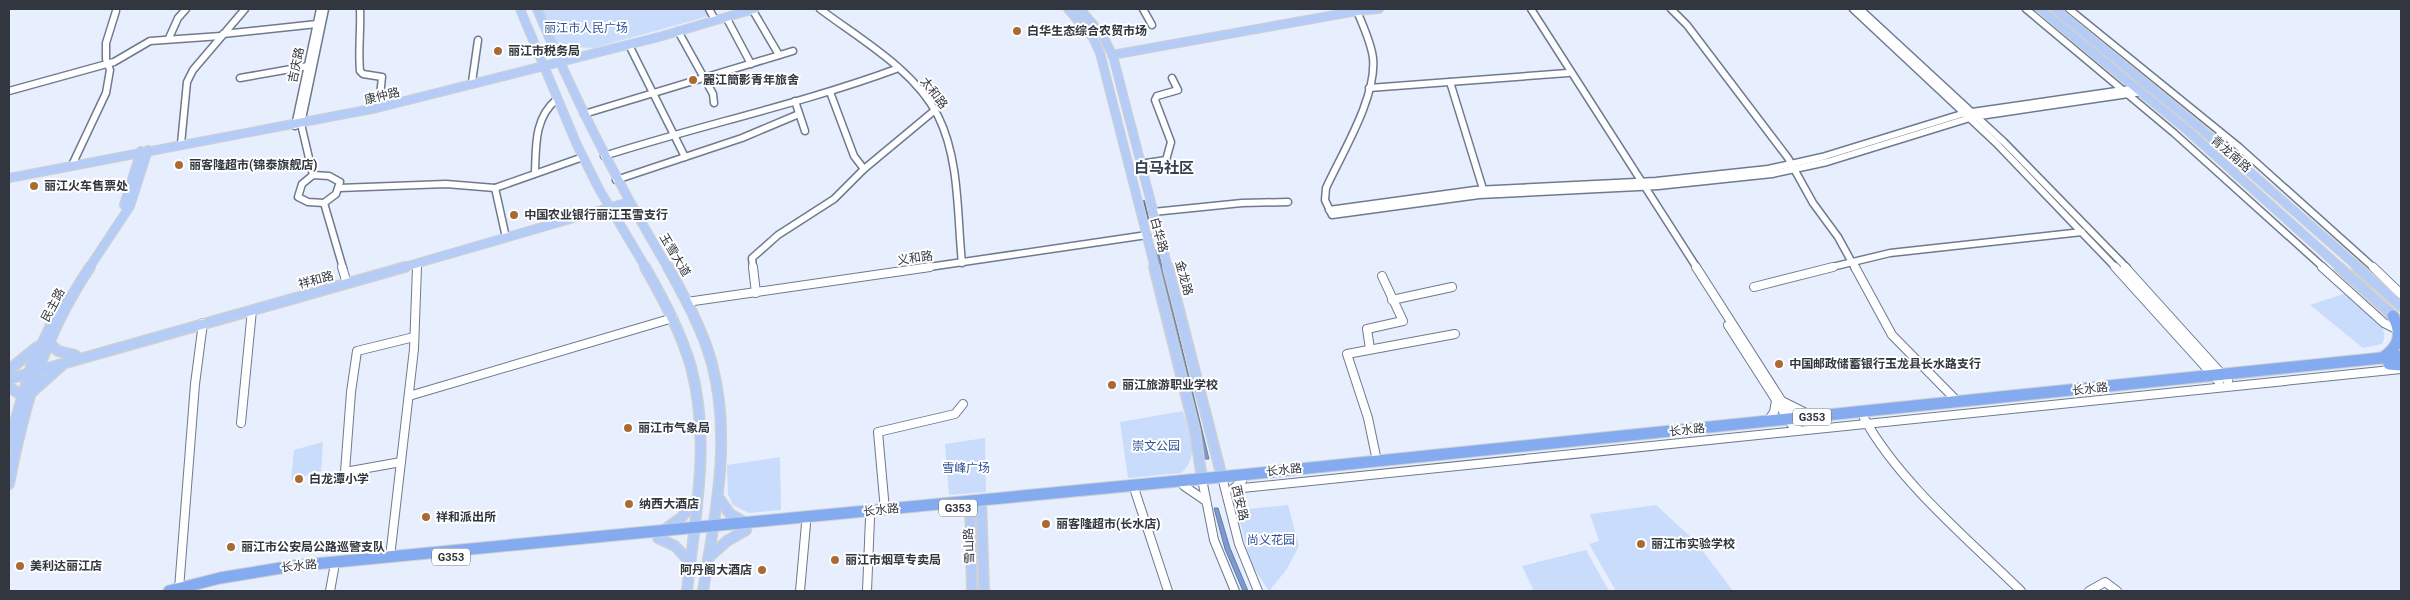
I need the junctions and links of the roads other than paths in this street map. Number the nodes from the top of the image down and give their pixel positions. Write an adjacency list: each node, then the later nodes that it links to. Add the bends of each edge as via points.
1 (186, 9): 33 (street)
2 (245, 9): 32 (street)
3 (320, 9): 29 (street, 吉庆路)
4 (325, 9): 65 (street, 吉庆路)
5 (360, 9): 60 (street, via 360,71 382,77)
6 (520, 9): 43 (main road)
7 (537, 9): 39 (main road, 玉雪大道)
8 (709, 9): 28 (street)
9 (744, 9): 28 (main road, 康仲路)
10 (753, 9): 27 (main road, 康仲路); 37 (street)
11 (820, 9): 44 (street, 太和路)
12 (1068, 9): 93 (main road, 白华路, via 1093,38 1100,53)
13 (1080, 9): 38 (main road, 金龙路, via 1103,36)
14 (1144, 9): 30 (street)
15 (1379, 9): 25 (main road)
16 (1527, 9): 45 (street)
17 (1531, 9): 81 (street)
18 (1671, 9): 75 (street, via 1687,25)
19 (1853, 9): 64 (street)
20 (1860, 9): 64 (street)
21 (2026, 9): 55 (street)
22 (2040, 9): 52 (main road, 青龙南路)
23 (2055, 9): 105 (main road, 青龙南路, via 2215,141)
24 (2069, 9): 102 (street, via 2250,158)
25 (1360, 10): 38 (main road); 51 (street, via 1372,51 1373,72)
26 (116, 11): 40 (street, via 107,38)
27 (726, 17): 31 (main road, 康仲路); 41 (street)
28 (714, 18): 39 (main road, 康仲路)
29 (317, 24): 32 (street); 42 (street, 吉庆路)
30 (1152, 25)
31 (678, 31): 35 (main road, 康仲路); 47 (street)
32 (222, 35): 33 (street); 68 (street, via 193,70 186,85)
33 (169, 38): 40 (street, via 150,41)
34 (478, 40): 49 (street)
35 (629, 45): 39 (main road, 康仲路); 56 (street)
36 (793, 50): 37 (street)
37 (779, 55): 41 (street)
38 (1112, 55): 74 (main road, 金龙路)
39 (559, 62): 43 (main road, 康仲路); 62 (main road, 玉雪大道)
40 (107, 64): 53 (street); 73 (street, via 110,70 104,99)
41 (752, 64): 47 (street)
42 (308, 66): 46 (street); 65 (street, 吉庆路)
43 (543, 66): 49 (main road, 康仲路); 57 (main road); 65 (main road, 康仲路, via 405,102)
44 (896, 69): 54 (street); 61 (street, 太和路, via 918,88)
45 (1568, 73): 50 (street); 81 (street)
46 (240, 78)
47 (704, 78): 56 (street); 59 (street)
48 (1172, 78): 74 (street, via 1178,90 1157,96 1155,100 1171,142 1166,160)
49 (472, 82): 60 (main road, 康仲路)
50 (1450, 82): 51 (street); 84 (street)
51 (1368, 88): 90 (street, via 1326,188 1325,200)
52 (2139, 90): 55 (street); 109 (main road, 青龙南路)
53 (9, 91)
54 (830, 92): 58 (street); 76 (street, via 854,156)
55 (2127, 92): 64 (street); 109 (street, via 2384,324)
56 (652, 94): 62 (street); 67 (street)
57 (557, 99): 72 (main road); 77 (street, via 546,108 536,130)
58 (795, 101): 63 (street); 67 (street)
59 (714, 103)
60 (378, 105): 65 (main road, 康仲路)
61 (935, 110): 76 (street); 95 (street, 太和路, via 949,148)
62 (584, 114): 70 (main road, 玉雪大道)
63 (799, 114): 66 (street); 71 (street)
64 (1971, 115): 75 (street); 91 (street); 123 (street, via 2058,197)
65 (299, 124): 68 (main road, 康仲路); 69 (main road, 康仲路); 78 (street, 吉庆路)
66 (805, 131)
67 (675, 134): 70 (street); 71 (street)
68 (181, 144): 69 (main road, 康仲路)
69 (144, 152): 73 (main road, 康仲路); 79 (main road, 康仲路); 112 (main road, 民主路, via 118,217 62,300)
70 (604, 156): 80 (main road, 玉雪大道)
71 (685, 156): 80 (street)
72 (583, 157): 77 (street); 88 (main road)
73 (74, 163): 79 (main road, 康仲路)
74 (1140, 164): 89 (main road, 金龙路)
75 (1793, 167): 81 (street); 94 (street)
76 (864, 170): 101 (street, via 834,199 778,234 752,258)
77 (535, 173): 83 (street)
78 (314, 175): 82 (street, via 336,178 340,182); 87 (street, via 302,184 298,196 308,202)
79 (9, 176)
80 (616, 180): 85 (main road, 玉雪大道)
81 (1641, 184): 84 (street); 90 (street, via 1479,195); 127 (street)
82 (339, 188): 83 (street, via 446,184); 87 (street)
83 (495, 188): 92 (street)
84 (1483, 189): 90 (street)
85 (627, 200): 88 (main road, 祥和路); 104 (main road, 玉雪大道)
86 (1288, 202): 89 (street)
87 (324, 203): 98 (street)
88 (609, 206): 92 (main road, 祥和路); 96 (main road, 祥和路); 107 (main road)
89 (1153, 212): 139 (main road, 金龙路)
90 (1330, 212)
91 (2082, 232): 94 (street, via 1917,249); 123 (street)
92 (505, 233): 98 (main road, 祥和路)
93 (1146, 235): 95 (street, 义和路); 138 (main road, 白华路, via 1191,414)
94 (1852, 262): 100 (street); 128 (street, via 1892,335)
95 (962, 263): 101 (street, 义和路)
96 (417, 264): 106 (main road, 祥和路); 111 (street)
97 (1382, 276): 103 (street)
98 (346, 280): 114 (main road, 祥和路)
99 (1452, 287): 103 (street)
100 (1754, 287)
101 (756, 294): 104 (street, 义和路)
102 (2401, 294)
103 (1392, 300): 113 (street, via 1403,321 1367,329)
104 (687, 302): 143 (main road, 玉雪大道, via 705,339 718,390 721,438)
105 (2401, 306)
106 (252, 310): 108 (main road, 祥和路); 134 (street)
107 (673, 318): 126 (street); 144 (main road, via 686,346 698,396 700,442)
108 (203, 323): 117 (main road, 祥和路); 158 (street)
109 (2398, 323): 116 (highway, via 2397,346)
110 (1455, 334): 113 (street)
111 (414, 338): 126 (street); 137 (street, via 357,351 351,392 345,472)
112 (45, 343): 114 (main road, via 58,351); 119 (main road, 民主路); 121 (main road)
113 (1370, 349): 136 (street, via 1347,354 1368,418)
114 (75, 355): 119 (main road, 祥和路)
115 (2401, 356): 116 (highway, 长水路 / G353)
116 (2376, 360): 123 (highway, 长水路 / G353)
117 (67, 362): 119 (main road, 祥和路); 125 (main road)
118 (2401, 364): 123 (highway, 长水路 / G353)
119 (34, 369): 121 (main road, 祥和路); 122 (main road, 祥和路); 125 (main road, 民主路)
120 (2401, 369): 131 (street)
121 (9, 372)
122 (9, 379)
123 (2222, 379): 128 (highway, 长水路 / G353); 131 (highway, 长水路 / G353)
124 (9, 387): 125 (main road)
125 (25, 396): 135 (main road, 民主路); 140 (main road, 民主路)
126 (408, 396): 137 (street)
127 (1779, 400): 130 (street); 132 (street); 133 (street)
128 (1959, 403): 130 (highway, 长水路 / G353)
129 (963, 404): 147 (street, via 955,414 878,432)
130 (1818, 417): 133 (highway, 长水路 / G353)
131 (1866, 421): 133 (highway, 长水路 / G353); 139 (street); 170 (street, via 1876,440 1905,476)
132 (1767, 422): 133 (highway, 长水路 / G353); 136 (highway, 长水路 / G353)
133 (1793, 422): 139 (highway, 长水路 / G353)
134 (241, 423)
135 (9, 443)
136 (1377, 461): 139 (highway, 长水路 / G353)
137 (401, 462): 154 (street)
138 (1203, 481): 139 (highway, 长水路 / G353); 141 (highway, 长水路 / G353); 145 (street); 146 (highway, 长水路 / G353)
139 (1226, 482): 169 (street, 西安路, via 1238,544)
140 (9, 484)
141 (1184, 486): 142 (highway, 长水路 / G353); 145 (street)
142 (1135, 491): 146 (highway, 长水路 / G353); 167 (street)
143 (718, 497): 150 (main road, via 730,514); 151 (main road, 玉雪大道)
144 (696, 499): 152 (main road); 153 (main road, via 681,518)
145 (1206, 500): 168 (street, via 1214,540)
146 (975, 504): 147 (highway, 长水路 / G353); 148 (highway, 长水路 / G353); 165 (main road, 雪山路); 166 (main road, 雪山路)
147 (885, 510): 150 (highway, 长水路 / G353)
148 (870, 518): 149 (highway, 长水路 / G353); 164 (street)
149 (806, 524): 150 (highway, 长水路 / G353); 163 (street)
150 (746, 526): 151 (highway, 长水路 / G353); 155 (main road)
151 (712, 530): 152 (highway, 长水路 / G353); 155 (main road)
152 (693, 531): 153 (highway, 长水路 / G353); 156 (main road)
153 (660, 534): 154 (highway, 长水路 / G353); 156 (main road); 157 (highway, 长水路 / G353)
154 (390, 557): 158 (highway, 长水路 / G353, via 269,569)
155 (708, 558): 162 (main road)
156 (690, 562): 161 (main road)
157 (334, 568): 158 (highway, 长水路 / G353); 159 (street)
158 (180, 590)
159 (330, 590): 160 (street)
160 (321, 591)
161 (687, 591)
162 (703, 591)
163 (800, 591)
164 (867, 591)
165 (972, 591)
166 (984, 591)
167 (1168, 591)
168 (1235, 591)
169 (1258, 591)
170 (2021, 591)
171 (2089, 591): 172 (street, via 2105,582)
172 (2117, 591)

